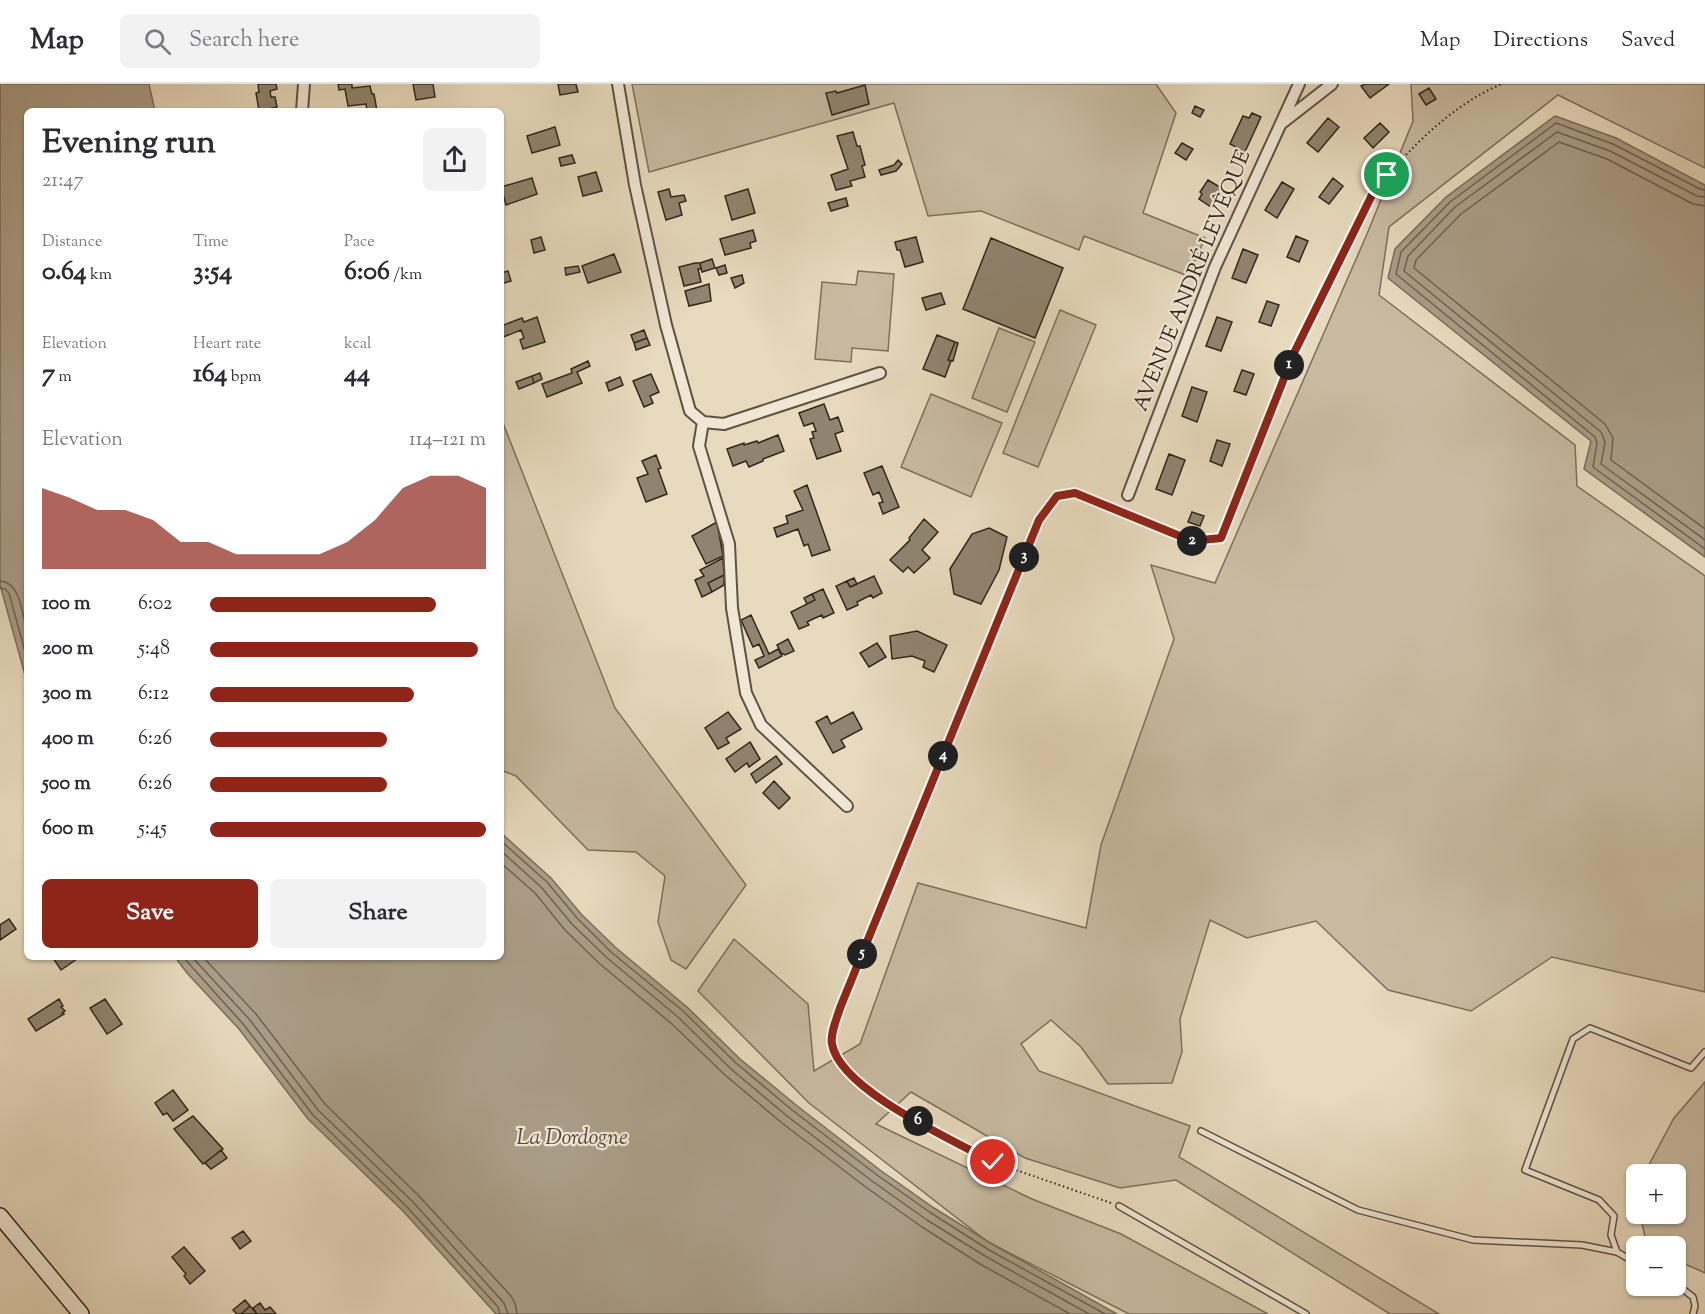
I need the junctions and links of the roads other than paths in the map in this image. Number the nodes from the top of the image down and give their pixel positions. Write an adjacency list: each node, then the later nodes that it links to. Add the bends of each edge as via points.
1 (304, 84): 5 (street)
2 (618, 84): 8 (street, via 635,185 666,325 690,411)
3 (1299, 84): 6 (street, AVENUE ANDRÉ LEVÊQUE)
4 (1332, 84): 6 (street)
5 (302, 108)
6 (1280, 125): 9 (street, AVENUE ANDRÉ LEVÊQUE, via 1215,267)
7 (880, 374): 8 (street, via 724,424)
8 (703, 422): 10 (street, via 699,446 729,544 732,608 746,693 762,726)
9 (1128, 495)
10 (847, 806)
11 (1705, 1052): 15 (lane, via 1691,1068 1590,1028 1573,1039 1525,1170 1599,1200 1614,1216 1611,1235)
12 (1201, 1131): 15 (lane, via 1358,1209 1473,1239 1582,1245)
13 (1119, 1206): 19 (lane)
14 (0, 1216): 18 (main road)
15 (1617, 1252): 16 (lane)
16 (1626, 1257)
17 (1686, 1292): 20 (lane, via 1693,1297)
18 (81, 1314)
19 (1306, 1314)
20 (1693, 1314)

